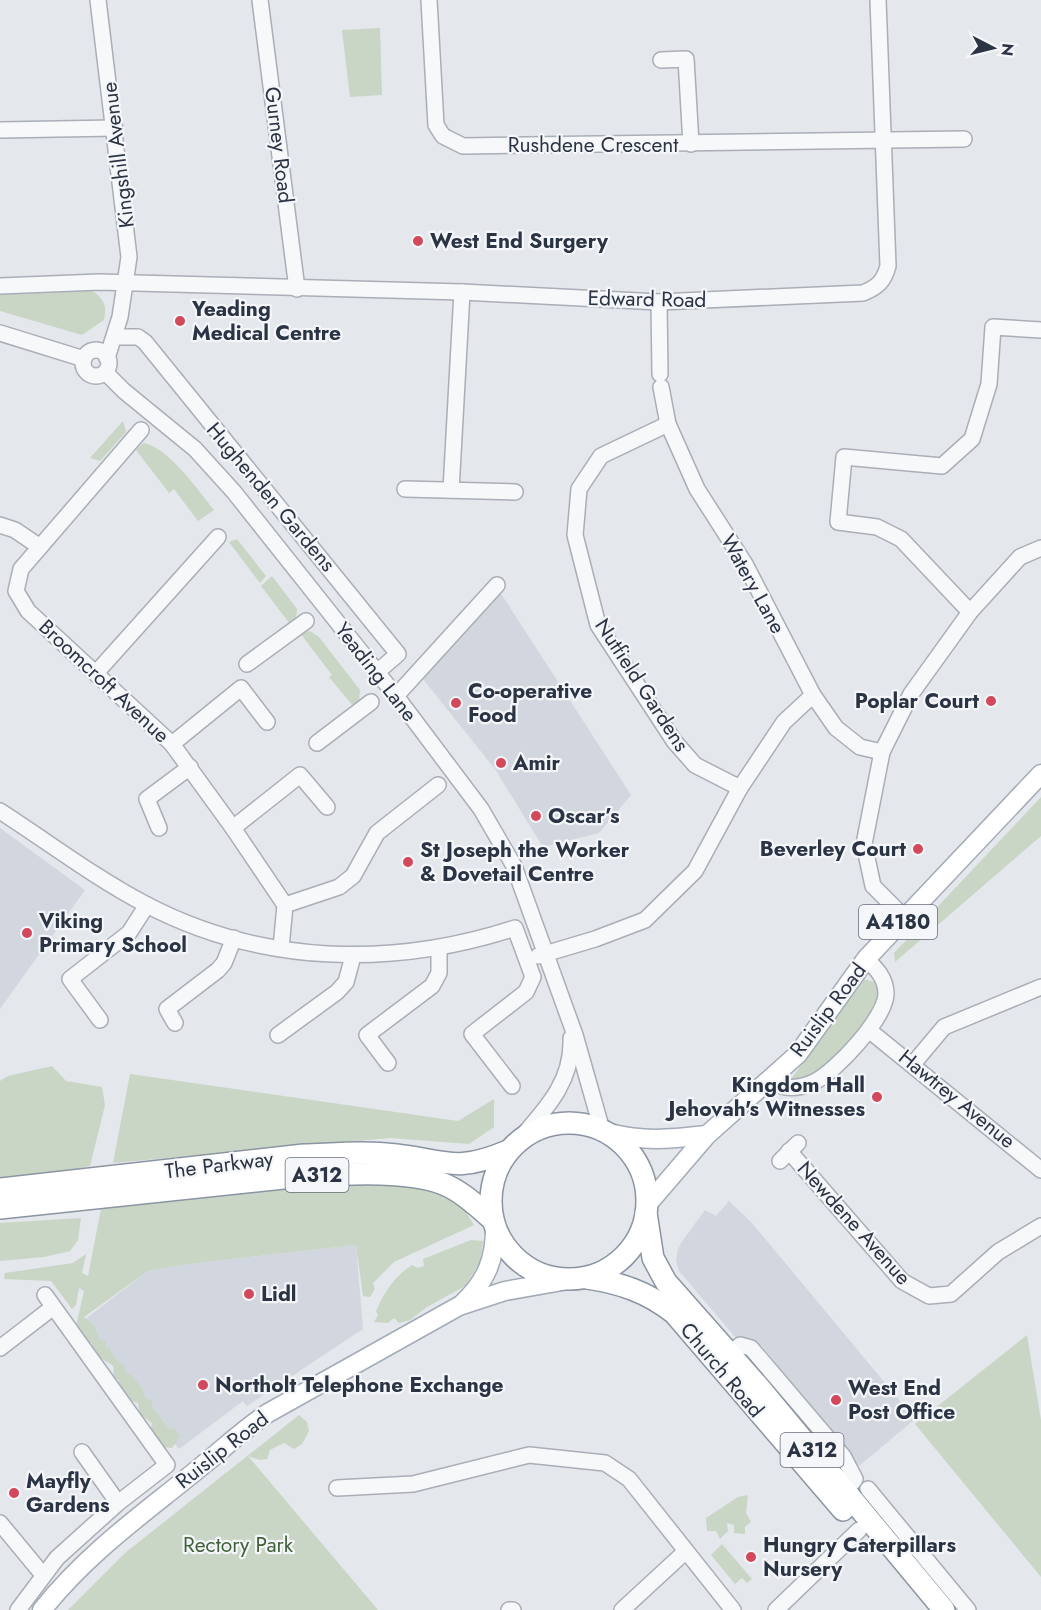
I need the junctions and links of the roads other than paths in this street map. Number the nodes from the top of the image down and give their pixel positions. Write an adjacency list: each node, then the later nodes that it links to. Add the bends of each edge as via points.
1 (98, 0): 7 (street, Kingshill Avenue)
2 (260, 0): 14 (street, Gurney Road)
3 (429, 0): 4 (street); 11 (street, Rushdene Crescent, via 436,125 452,142 463,146)
4 (439, 0)
5 (878, 0): 9 (street, Edward Road)
6 (661, 60): 11 (street, via 686,59)
7 (115, 128): 8 (street); 12 (street, Kingshill Avenue, via 129,247)
8 (0, 130)
9 (884, 139): 10 (street, Rushdene Crescent); 11 (street, Rushdene Crescent); 16 (street, Edward Road, via 888,266 885,279 875,288 863,293)
10 (963, 139)
11 (691, 144)
12 (126, 283): 13 (street); 14 (street, Edward Road); 17 (street, Kingshill Avenue)
13 (0, 286)
14 (297, 289): 15 (street, Edward Road)
15 (462, 292): 16 (street, Edward Road); 26 (street)
16 (659, 302): 23 (street, Watery Lane, via 660,380)
17 (119, 309): 20 (street, Kingshill Avenue); 22 (street, Kingshill Avenue, via 114,314)
18 (1041, 330): 33 (street, via 993,327 989,384 972,439 942,466 844,457 838,522 876,527 901,539)
19 (0, 333): 21 (street, Yeading Lane)
20 (115, 337): 22 (street, Kingshill Avenue); 37 (street, Hughenden Gardens, via 138,337 145,342 398,654)
21 (84, 359): 22 (street, via 89,352); 22 (street, Yeading Lane, via 83,367 97,376)
22 (104, 360): 37 (street, Yeading Lane, via 124,391 195,449 234,492)
23 (668, 424): 38 (street, Watery Lane, via 697,489 744,564); 48 (street, Nutfield Gardens, via 601,456 579,489 575,535 598,625 674,741 695,765)
24 (141, 430): 30 (street, Broomcroft Avenue)
25 (405, 489): 26 (street)
26 (451, 490): 27 (street)
27 (515, 492)
28 (0, 525): 30 (street)
29 (219, 537): 36 (street)
30 (40, 548): 36 (street, Broomcroft Avenue, via 21,569 16,591 28,611)
31 (1041, 548): 33 (street, via 1020,557)
32 (497, 585): 39 (street)
33 (970, 612): 44 (street, via 911,694)
34 (306, 621): 35 (street)
35 (247, 664)
36 (96, 673): 43 (street, Broomcroft Avenue)
37 (376, 673): 39 (street, Yeading Lane)
38 (813, 695): 44 (street, Watery Lane, via 836,728 860,747); 48 (street, via 784,722)
39 (396, 696): 59 (street, Yeading Lane, via 499,837)
40 (371, 702): 42 (street)
41 (267, 722): 43 (street, via 241,688)
42 (317, 742)
43 (171, 744): 45 (street, Broomcroft Avenue)
44 (882, 752): 55 (street, via 864,844 873,886)
45 (190, 767): 51 (street, via 147,799); 52 (street, Broomcroft Avenue)
46 (1041, 774): 55 (main road, Ruislip Road / A4180)
47 (438, 785): 54 (street, via 377,833 353,876 339,887)
48 (740, 788): 59 (street, via 695,871 645,920)
49 (327, 807): 52 (street, via 300,775)
50 (0, 811): 53 (street)
51 (159, 828)
52 (233, 828): 54 (street, Broomcroft Avenue)
53 (147, 905): 56 (street); 64 (street, via 129,933 70,979)
54 (285, 905): 57 (street)
55 (903, 916): 61 (main road, Ruislip Road / A4180)
56 (234, 938): 57 (street); 65 (street, via 225,963 167,1009)
57 (281, 948): 60 (street)
58 (439, 948): 60 (street); 62 (street, via 515,928); 69 (street, via 439,973 432,986 368,1035)
59 (546, 952): 62 (street); 66 (street, Yeading Lane)
60 (353, 956): 68 (street, via 345,982 337,992)
61 (866, 959): 67 (street, via 882,977 886,994); 71 (main road, Ruislip Road / A4180, via 817,1030)
62 (527, 961): 72 (street, via 533,977 526,992 472,1034)
63 (1041, 987): 70 (street, via 944,1027)
64 (100, 1020)
65 (175, 1023)
66 (570, 1023): 73 (street, Yeading Lane); 75 (street, Yeading Lane, via 571,1052 564,1080)
67 (870, 1031): 70 (street, Hawtrey Avenue); 71 (street, via 816,1081 795,1088)
68 (278, 1035)
69 (388, 1063)
70 (913, 1064): 77 (street, Hawtrey Avenue)
71 (770, 1082): 74 (main road, Ruislip Road / A4180)
72 (512, 1086)
73 (605, 1131): 74 (main road, via 638,1140); 75 (highway, A312, via 579,1123 557,1123 536,1129); 81 (highway, A312, via 635,1159 644,1177)
74 (707, 1134): 81 (main road, A4180)
75 (513, 1146): 79 (highway, The Parkway / A312, via 465,1165 396,1155 304,1155 138,1175); 82 (highway, A312, via 497,1170 490,1193)
76 (789, 1152): 83 (street, Newdene Avenue, via 902,1281 929,1296 951,1294 998,1252)
77 (1038, 1162)
78 (0, 1189): 79 (highway, The Parkway / A312)
79 (43, 1195): 80 (highway, The Parkway / A312); 82 (highway, The Parkway / A312, via 130,1195 302,1176 369,1174 447,1185 469,1199)
80 (0, 1208)
81 (647, 1209): 84 (highway, A312, via 632,1248 618,1262); 103 (highway, Church Road / A312, via 653,1258 666,1282)
82 (494, 1224): 84 (highway, A312, via 513,1256 529,1269 548,1277); 85 (main road, Ruislip Road, via 493,1255 486,1276)
83 (1041, 1226)
84 (577, 1279): 85 (main road, Ruislip Road, via 505,1291); 93 (highway, Church Road / A312, via 633,1288 674,1314)
85 (459, 1306): 94 (main road, Ruislip Road, via 244,1428 205,1464)
86 (0, 1348): 90 (street, via 49,1301 167,1465)
87 (82, 1452): 90 (street)
88 (337, 1488): 95 (street, via 400,1487 529,1455 605,1463 629,1479)
89 (868, 1489): 104 (street)
90 (118, 1503): 91 (street)
91 (100, 1519): 94 (street); 96 (street)
92 (0, 1523): 96 (street)
93 (859, 1530): 101 (street); 102 (highway, Church Road / A312)
94 (112, 1536): 98 (main road, Ruislip Road)
95 (686, 1551): 99 (street); 100 (street)
96 (43, 1575): 97 (street)
97 (18, 1610)
98 (42, 1610)
99 (622, 1610)
100 (733, 1610)
101 (776, 1610)
102 (926, 1610)
103 (944, 1610)
104 (968, 1610)

